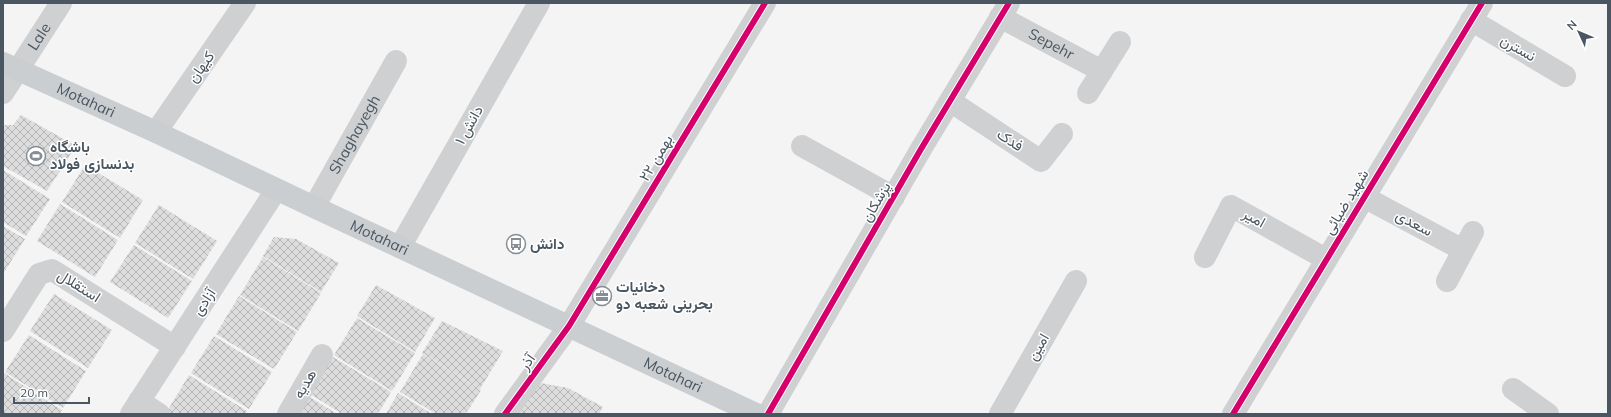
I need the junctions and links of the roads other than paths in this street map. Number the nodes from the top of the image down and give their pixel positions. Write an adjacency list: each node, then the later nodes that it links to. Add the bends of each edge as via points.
1 (61, 3): 9 (street, Lale)
2 (245, 3): 15 (street, کیهان)
3 (765, 3): 27 (street, ۲۲ بهمن)
4 (532, 5): 22 (street, دانش ۱)
5 (1005, 10): 10 (street, Sepehr); 14 (street, پزشکان)
6 (1477, 12): 11 (street, نسترن); 20 (street, شهید ضیائی)
7 (1120, 42): 10 (street)
8 (396, 62): 21 (street, Shaghayegh)
9 (10, 66): 12 (street, Lale); 15 (main road, Motahari)
10 (1102, 71): 13 (street)
11 (1565, 76)
12 (3, 93)
13 (1088, 93)
14 (950, 101): 16 (street, فدک, via 1041,161); 19 (street, پزشکان)
15 (156, 132): 18 (main road, Motahari)
16 (1062, 134)
17 (802, 146): 19 (street)
18 (276, 190): 21 (main road, Motahari); 29 (street, آزادی)
19 (894, 197): 37 (street, پزشکان)
20 (1364, 197): 24 (street, شهید ضیائی); 26 (street, سعدی, via 1468,241)
21 (314, 208): 22 (main road, Motahari)
22 (400, 248): 27 (main road, Motahari)
23 (1205, 257): 24 (street, امیر, via 1231,206)
24 (1326, 259): 39 (street, شهید ضیائی)
25 (1076, 281): 38 (street, امین)
26 (1447, 281)
27 (569, 326): 35 (street, آذر); 36 (main road, Motahari)
28 (3, 332): 29 (street, استقلال, via 39,274 52,270)
29 (175, 347): 32 (street, آزادی)
30 (322, 355): 34 (street, هدیه)
31 (1512, 389): 40 (street)
32 (135, 407): 33 (street)
33 (159, 414)
34 (288, 414)
35 (505, 414)
36 (756, 414)
37 (768, 414)
38 (1000, 414)
39 (1233, 414)
40 (1548, 414)

